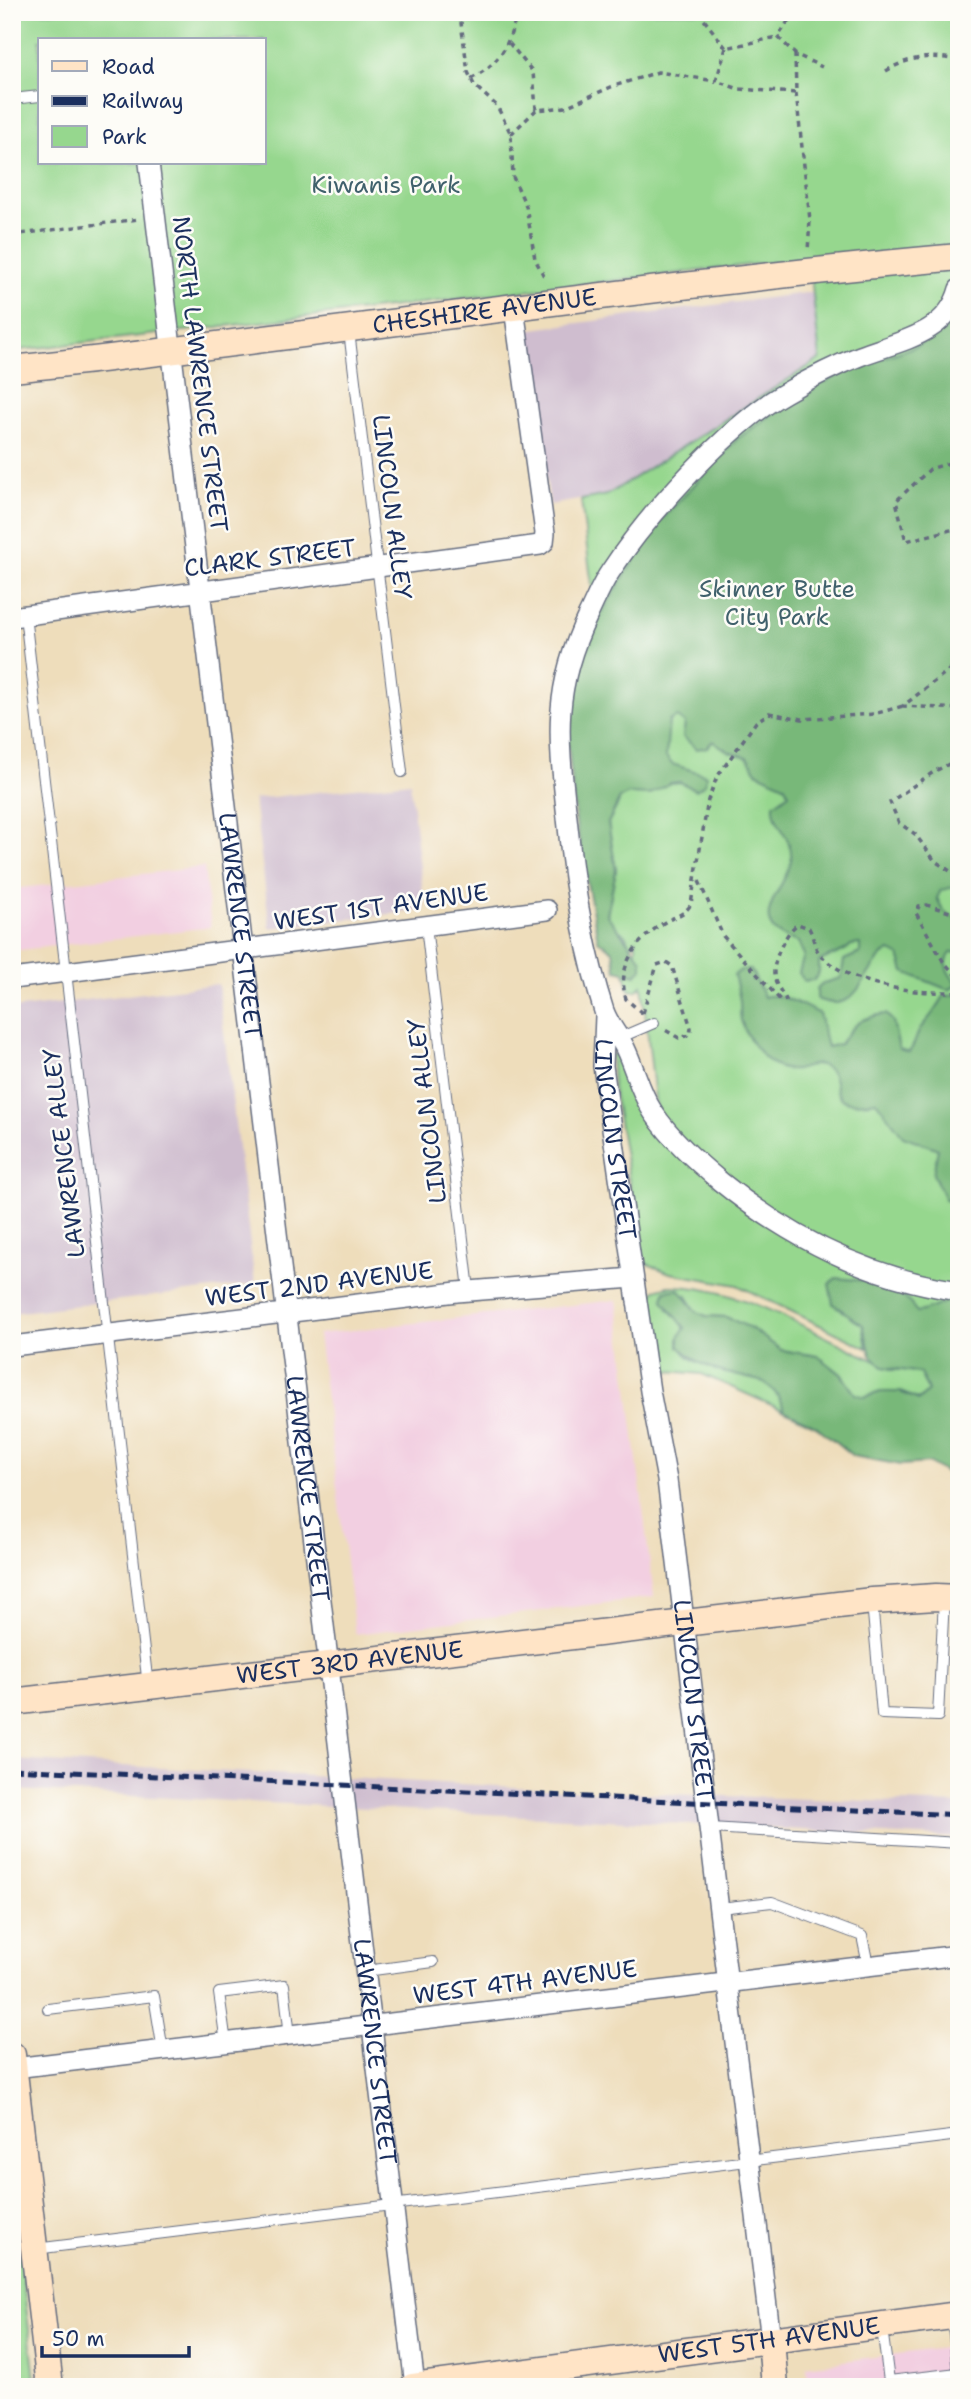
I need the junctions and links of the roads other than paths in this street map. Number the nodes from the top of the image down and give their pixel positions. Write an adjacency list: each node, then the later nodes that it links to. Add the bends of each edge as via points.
1 (38, 96): 2 (lane)
2 (12, 99)
3 (149, 164): 8 (street, NORTH LAWRENCE STREET)
4 (959, 257): 6 (street, CHESHIRE AVENUE)
5 (959, 289): 19 (street, via 941,321 781,394 731,433 642,528 608,574 571,651 561,693 560,736 575,897)
6 (514, 308): 7 (street, CHESHIRE AVENUE); 10 (street, CLARK STREET, via 544,542 534,548)
7 (349, 330): 8 (street, CHESHIRE AVENUE); 10 (lane, LINCOLN ALLEY)
8 (173, 352): 9 (street, CHESHIRE AVENUE); 11 (street, NORTH LAWRENCE STREET)
9 (12, 369)
10 (379, 569): 11 (street, CLARK STREET); 13 (lane, LINCOLN ALLEY)
11 (203, 592): 12 (street, CLARK STREET); 16 (street, LAWRENCE STREET)
12 (19, 616): 17 (lane, LAWRENCE ALLEY)
13 (402, 772)
14 (547, 909): 15 (street, WEST 1ST AVENUE)
15 (426, 926): 16 (street, WEST 1ST AVENUE); 23 (lane, LINCOLN ALLEY)
16 (245, 950): 17 (street, WEST 1ST AVENUE); 25 (street, LAWRENCE STREET)
17 (64, 972): 18 (street, WEST 1ST AVENUE); 26 (lane, LAWRENCE ALLEY)
18 (12, 979)
19 (605, 1015): 21 (street); 22 (street, LINCOLN STREET, via 603,1066)
20 (654, 1023): 21 (lane)
21 (619, 1038): 24 (street, via 654,1114 679,1146 750,1205 795,1236 845,1260 894,1277)
22 (633, 1278): 23 (street, WEST 2ND AVENUE); 30 (street, LINCOLN STREET)
23 (469, 1290): 25 (street, WEST 2ND AVENUE)
24 (959, 1291)
25 (288, 1312): 26 (street, WEST 2ND AVENUE); 31 (street, LAWRENCE STREET)
26 (107, 1334): 27 (street, WEST 2ND AVENUE); 32 (lane, LAWRENCE ALLEY)
27 (12, 1346)
28 (952, 1598): 29 (street, WEST 3RD AVENUE); 29 (lane, via 938,1716 882,1714)
29 (872, 1601): 30 (street, WEST 3RD AVENUE)
30 (686, 1624): 31 (street, WEST 3RD AVENUE); 34 (street, LINCOLN STREET)
31 (330, 1666): 32 (street, WEST 3RD AVENUE); 40 (street, LAWRENCE STREET)
32 (148, 1686): 33 (street, WEST 3RD AVENUE)
33 (12, 1702)
34 (710, 1828): 35 (lane); 36 (street, LINCOLN STREET)
35 (959, 1843)
36 (720, 1908): 39 (lane, via 772,1902 862,1936); 41 (street, LINCOLN STREET)
37 (959, 1955): 39 (street, WEST 4TH AVENUE)
38 (433, 1962): 40 (lane)
39 (868, 1965): 41 (street, WEST 4TH AVENUE)
40 (366, 1971): 43 (street, LAWRENCE STREET)
41 (729, 1982): 43 (street, WEST 4TH AVENUE); 49 (street, LINCOLN STREET)
42 (48, 2009): 46 (lane, via 154,1996)
43 (372, 2026): 44 (street, WEST 4TH AVENUE); 50 (street, LAWRENCE STREET)
44 (290, 2036): 45 (street, WEST 4TH AVENUE); 45 (lane, via 284,1985 219,1993)
45 (226, 2043): 46 (street, WEST 4TH AVENUE)
46 (163, 2051): 47 (street, WEST 4TH AVENUE)
47 (13, 2062): 51 (street)
48 (959, 2135): 49 (lane)
49 (751, 2160): 50 (lane); 54 (street, LINCOLN STREET)
50 (394, 2205): 51 (lane); 56 (street, LAWRENCE STREET)
51 (34, 2249): 55 (street)
52 (955, 2315): 53 (street, WEST 5TH AVENUE); 53 (lane, via 958,2373 935,2376 889,2381)
53 (882, 2324): 54 (street, WEST 5TH AVENUE)
54 (771, 2340): 56 (street, WEST 5TH AVENUE); 57 (street, LINCOLN STREET)
55 (50, 2387)
56 (415, 2387)
57 (775, 2387)

